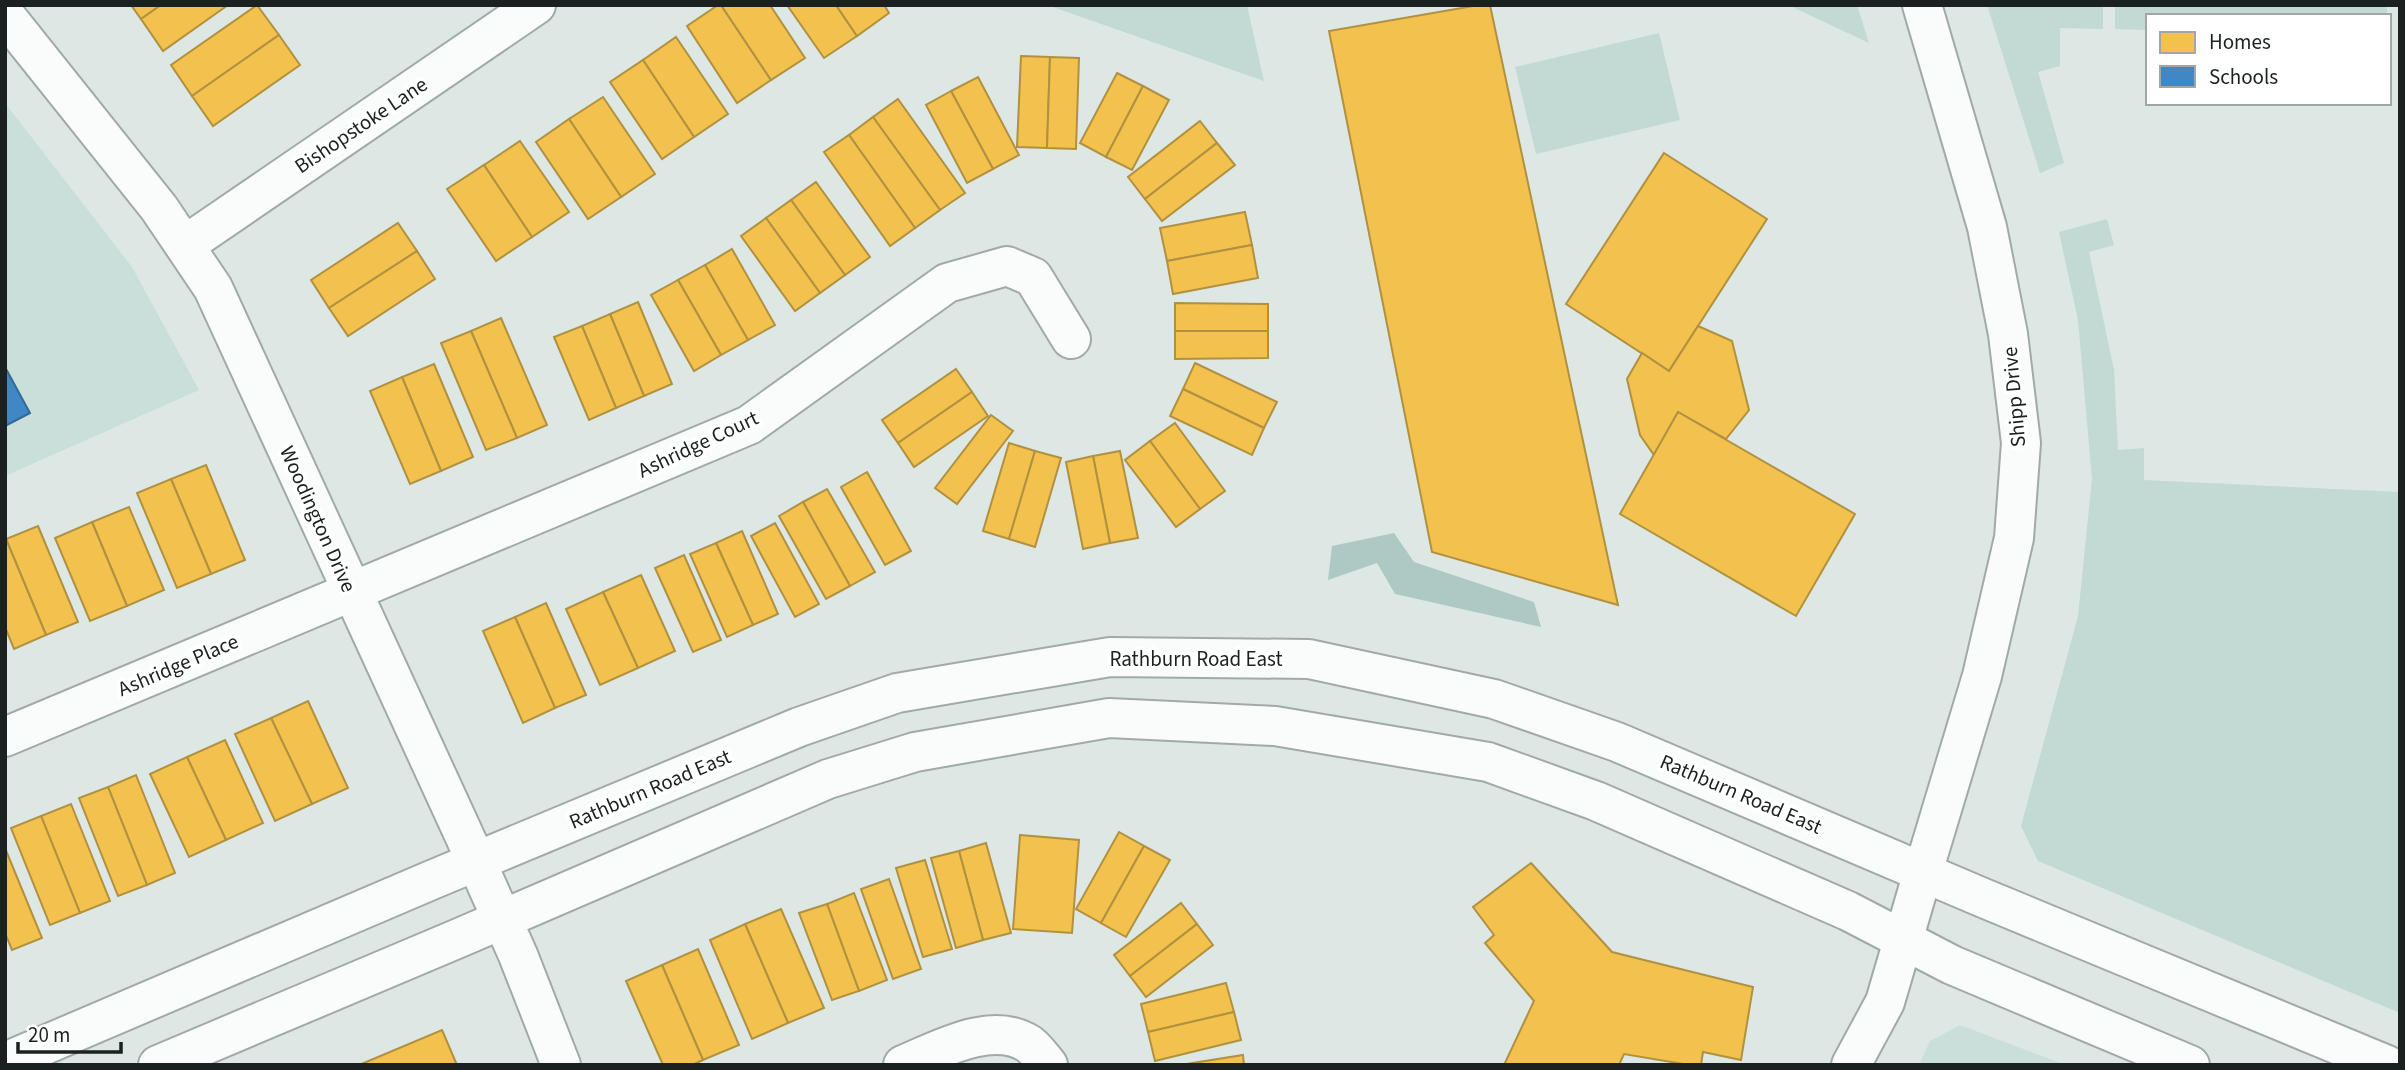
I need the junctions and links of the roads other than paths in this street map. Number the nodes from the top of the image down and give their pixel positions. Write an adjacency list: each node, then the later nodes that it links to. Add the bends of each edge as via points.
1 (537, 5): 4 (street, Bishopstoke Lane)
2 (1922, 5): 9 (street, Shipp Drive, via 1987,227 2008,334 2021,443 2014,538 1982,676)
3 (5, 15): 4 (street, Woodington Drive)
4 (185, 244): 6 (street, Woodington Drive, via 213,288)
5 (1071, 340): 6 (street, Ashridge Court, via 1033,277 1007,266 947,283 749,425)
6 (351, 593): 7 (street, Ashridge Place); 8 (street, Woodington Drive)
7 (5, 737)
8 (476, 861): 9 (street, Rathburn Road East, via 799,727 897,693 1110,657 1309,659 1494,699 1617,742); 10 (street, Woodington Drive); 12 (street, Rathburn Road East)
9 (1923, 872): 11 (street, Shipp Drive); 19 (street, Rathburn Road East)
10 (502, 920): 11 (street, via 828,779 915,752 1109,718 1275,726 1488,762 1608,807); 13 (street); 14 (street, Woodington Drive)
11 (1903, 939): 17 (street, Shipp Drive, via 1885,1002); 18 (street, via 1952,965)
12 (5, 1062)
13 (158, 1065)
14 (561, 1065)
15 (903, 1065): 16 (street, via 966,1038 1006,1035 1030,1044)
16 (1048, 1065)
17 (1852, 1065)
18 (2190, 1065)
19 (2388, 1065)

